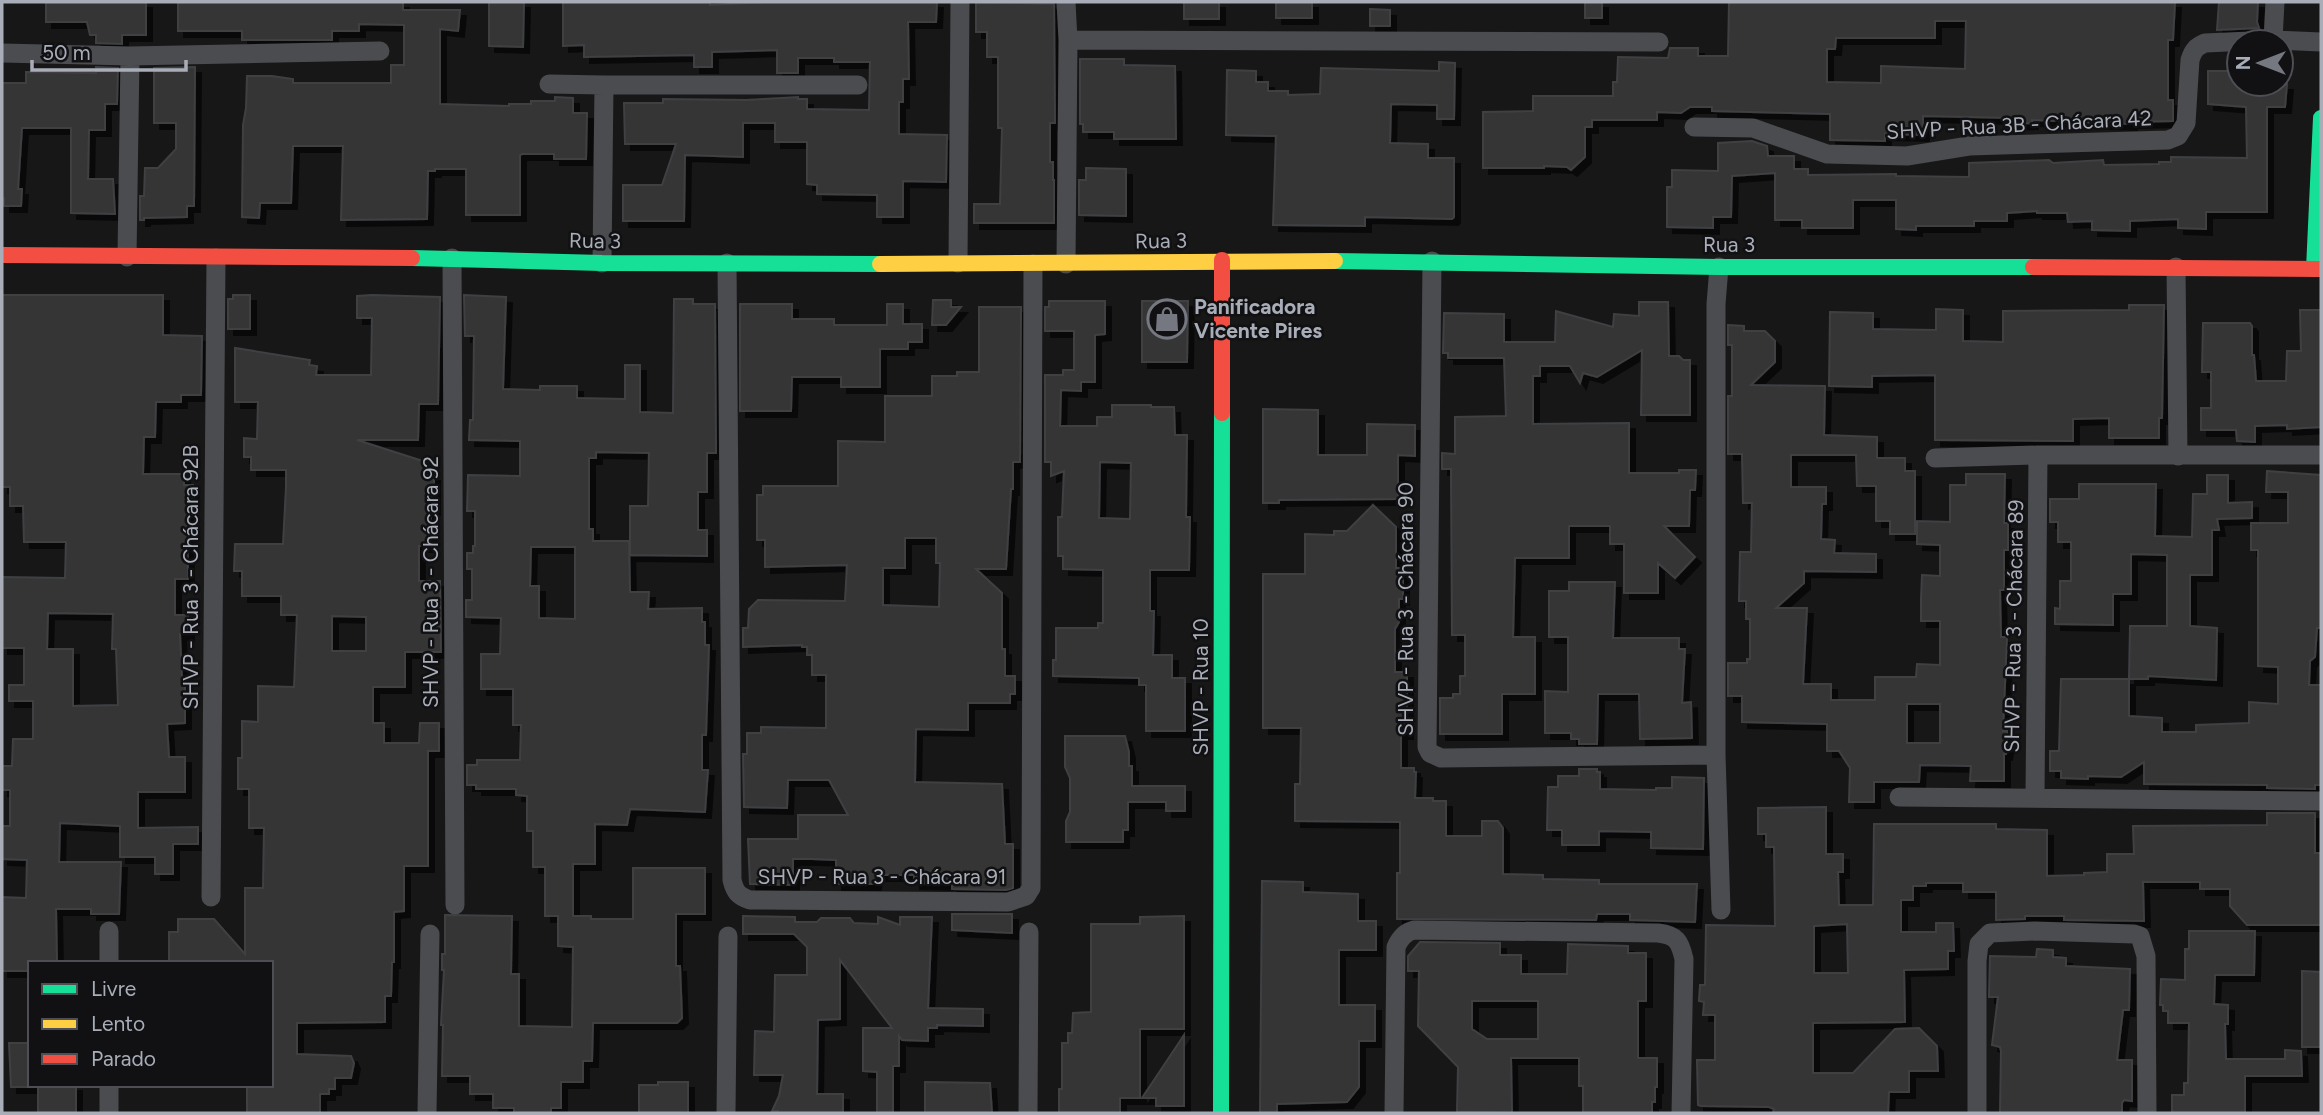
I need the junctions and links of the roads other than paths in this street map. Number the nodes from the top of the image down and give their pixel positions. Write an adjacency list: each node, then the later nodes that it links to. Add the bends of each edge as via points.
1 (960, 2): 26 (street)
2 (1066, 2): 5 (street)
3 (2275, 2): 4 (street)
4 (2274, 28)
5 (1069, 40): 7 (street); 28 (street)
6 (2295, 41): 9 (street, SHVP - Rua 3B - Chácara 42)
7 (1659, 42)
8 (2225, 42): 17 (street, SHVP - Rua 3B - Chácara 42, via 2205,43 2192,51 2186,123 2178,136 2168,140 1969,146 1907,156 1827,154 1753,128)
9 (2321, 42)
10 (380, 51): 12 (street)
11 (2, 53): 12 (street)
12 (130, 56): 19 (street)
13 (549, 85): 14 (street)
14 (604, 85): 15 (street); 24 (street)
15 (858, 85)
16 (2321, 118): 31 (main road)
17 (1694, 127)
18 (2, 255): 19 (main road, Rua 3)
19 (127, 257): 20 (main road, Rua 3)
20 (216, 258): 21 (main road, Rua 3); 40 (street, SHVP - Rua 3 - Chácara 92B)
21 (452, 258): 24 (main road, Rua 3); 41 (street, SHVP - Rua 3 - Chácara 92)
22 (1222, 260): 23 (main road, Rua 3); 28 (main road, Rua 3); 53 (main road, SHVP - Rua 10)
23 (1432, 261): 29 (main road, Rua 3); 36 (street, SHVP - Rua 3 - Chácara 90, via 1430,753 1441,758)
24 (602, 263): 25 (main road, Rua 3)
25 (727, 263): 26 (main road, Rua 3); 27 (street, SHVP - Rua 3 - Chácara 91, via 734,891 750,900 981,902 1018,900 1031,888)
26 (958, 263): 27 (main road, Rua 3)
27 (1033, 264): 28 (main road, Rua 3)
28 (1066, 264)
29 (1719, 267): 30 (main road, Rua 3); 36 (street)
30 (2176, 267): 31 (main road, Rua 3); 34 (street)
31 (2318, 269)
32 (2038, 455): 34 (street); 35 (street); 38 (street, SHVP - Rua 3 - Chácara 89)
33 (2321, 455): 34 (street)
34 (2178, 456)
35 (1934, 458)
36 (1716, 755): 42 (street)
37 (1899, 797): 38 (street)
38 (2035, 797): 39 (street)
39 (2321, 800)
40 (211, 897)
41 (455, 905)
42 (1721, 910)
43 (109, 930): 47 (street)
44 (1029, 932): 52 (street)
45 (430, 933): 50 (street)
46 (728, 936): 51 (street)
47 (109, 961)
48 (109, 1087): 49 (street)
49 (109, 1113)
50 (427, 1113)
51 (726, 1113)
52 (1028, 1113)
53 (1221, 1113)
54 (1394, 1113): 55 (street, via 1396,947 1400,938 1414,930 1658,933 1675,937 1684,959)
55 (1681, 1113)
56 (1977, 1113): 57 (street, via 1979,944 1990,933 2035,931 2140,936 2146,956)
57 (2147, 1113)

